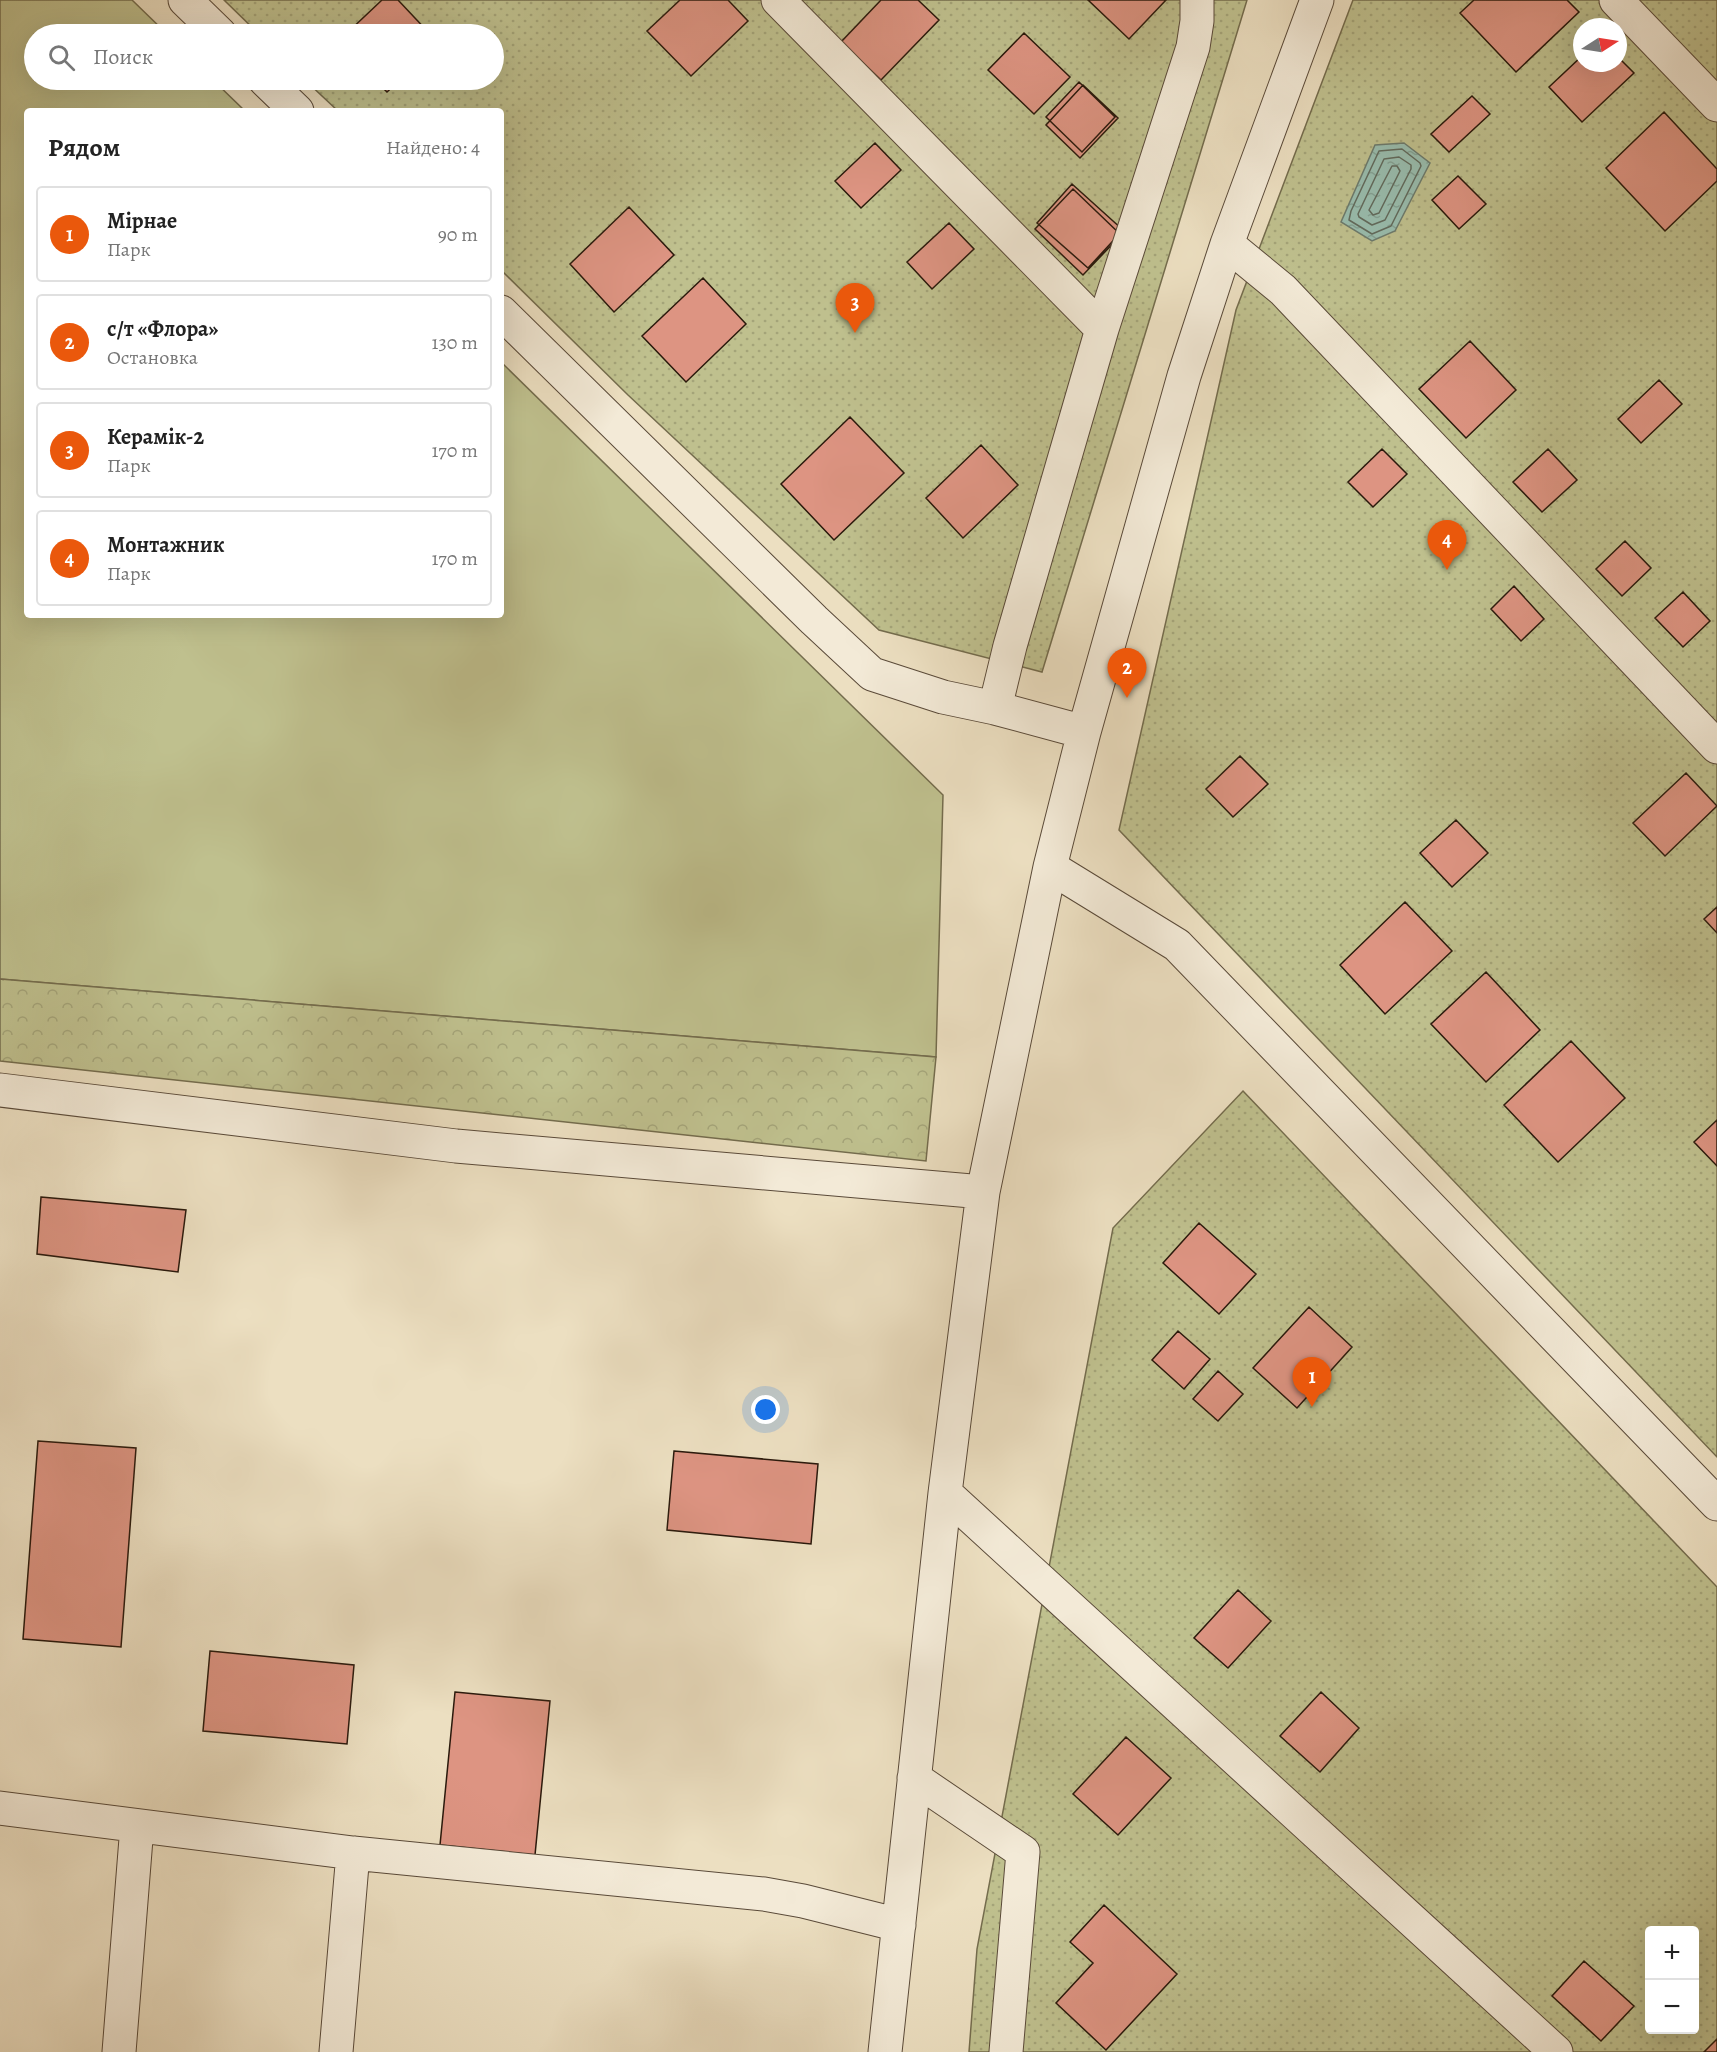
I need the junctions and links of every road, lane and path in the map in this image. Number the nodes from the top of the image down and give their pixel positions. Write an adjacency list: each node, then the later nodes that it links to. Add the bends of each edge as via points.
1 (185, 0): 6 (street)
2 (778, 0): 12 (street)
3 (1197, 0): 12 (street, via 1193,47)
4 (1317, 0): 10 (street)
5 (1616, 0): 8 (street)
6 (210, 24)
7 (275, 90): 9 (street)
8 (1717, 105)
9 (294, 108)
10 (1227, 244): 14 (street, via 1184,376); 15 (street, via 1283,290)
11 (504, 315): 13 (street, via 872,674 943,697)
12 (1101, 329): 13 (street)
13 (995, 708): 14 (street)
14 (1084, 732): 16 (street)
15 (1717, 747)
16 (1050, 867): 18 (street); 20 (street, via 1177,945)
17 (0, 1090): 18 (street, via 456,1146)
18 (983, 1192): 19 (street)
19 (945, 1493): 21 (street); 30 (street)
20 (1717, 1504)
21 (914, 1778): 25 (street); 29 (street, via 1023,1852)
22 (0, 1808): 23 (street)
23 (137, 1826): 24 (street); 26 (street)
24 (353, 1853): 25 (street, via 755,1893); 27 (street)
25 (899, 1924): 28 (street)
26 (119, 2052)
27 (336, 2052)
28 (885, 2052)
29 (1006, 2052)
30 (1556, 2052)

